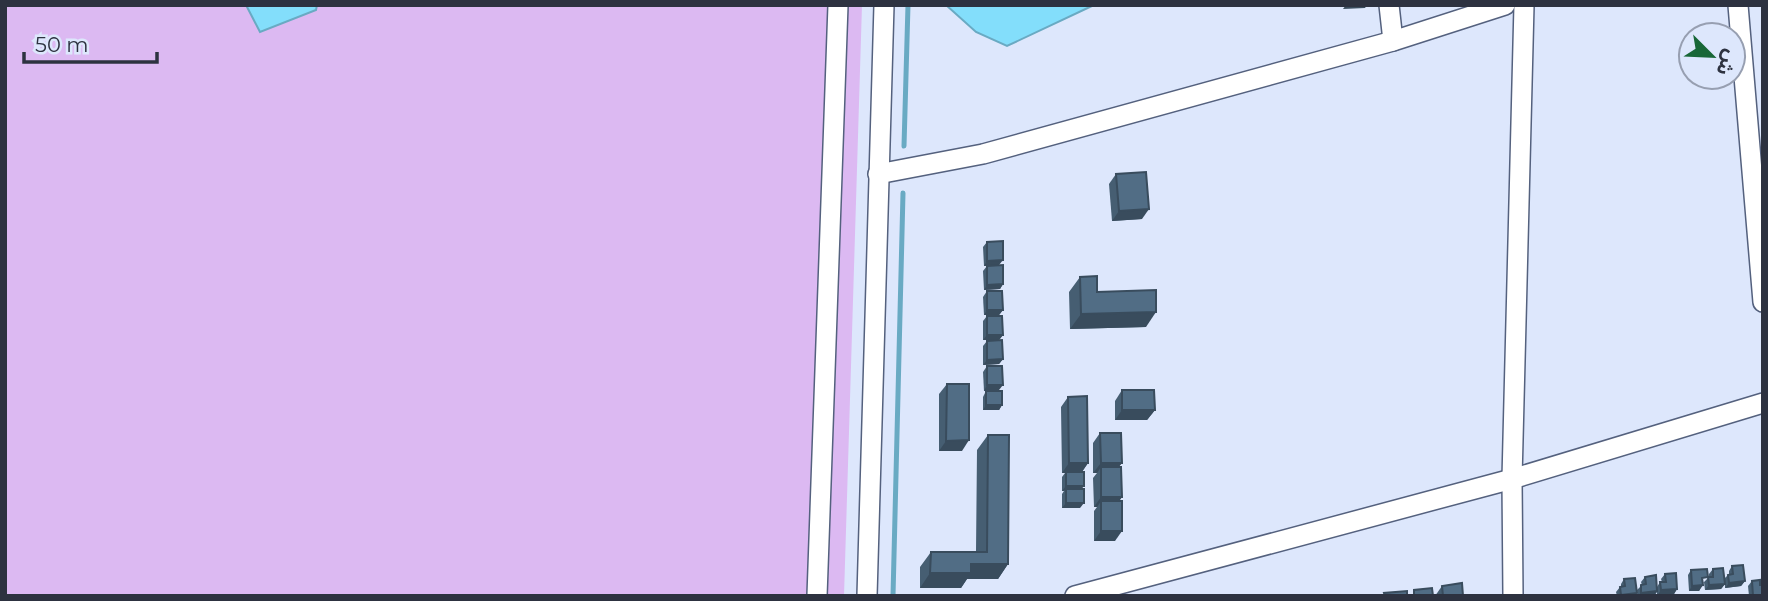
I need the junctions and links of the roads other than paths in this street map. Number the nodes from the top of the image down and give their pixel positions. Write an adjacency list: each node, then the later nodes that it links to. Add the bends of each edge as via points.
1 (838, 5): 12 (lane)
2 (884, 5): 8 (lane)
3 (1389, 5): 7 (lane)
4 (1505, 5): 7 (lane)
5 (1524, 5): 11 (lane)
6 (1738, 5): 9 (lane)
7 (1393, 41): 8 (lane, via 983,154)
8 (878, 174): 13 (lane)
9 (1763, 302)
10 (1763, 403): 11 (lane)
11 (1512, 479): 14 (lane); 15 (lane)
12 (817, 596)
13 (867, 596)
14 (1074, 596)
15 (1513, 596)

